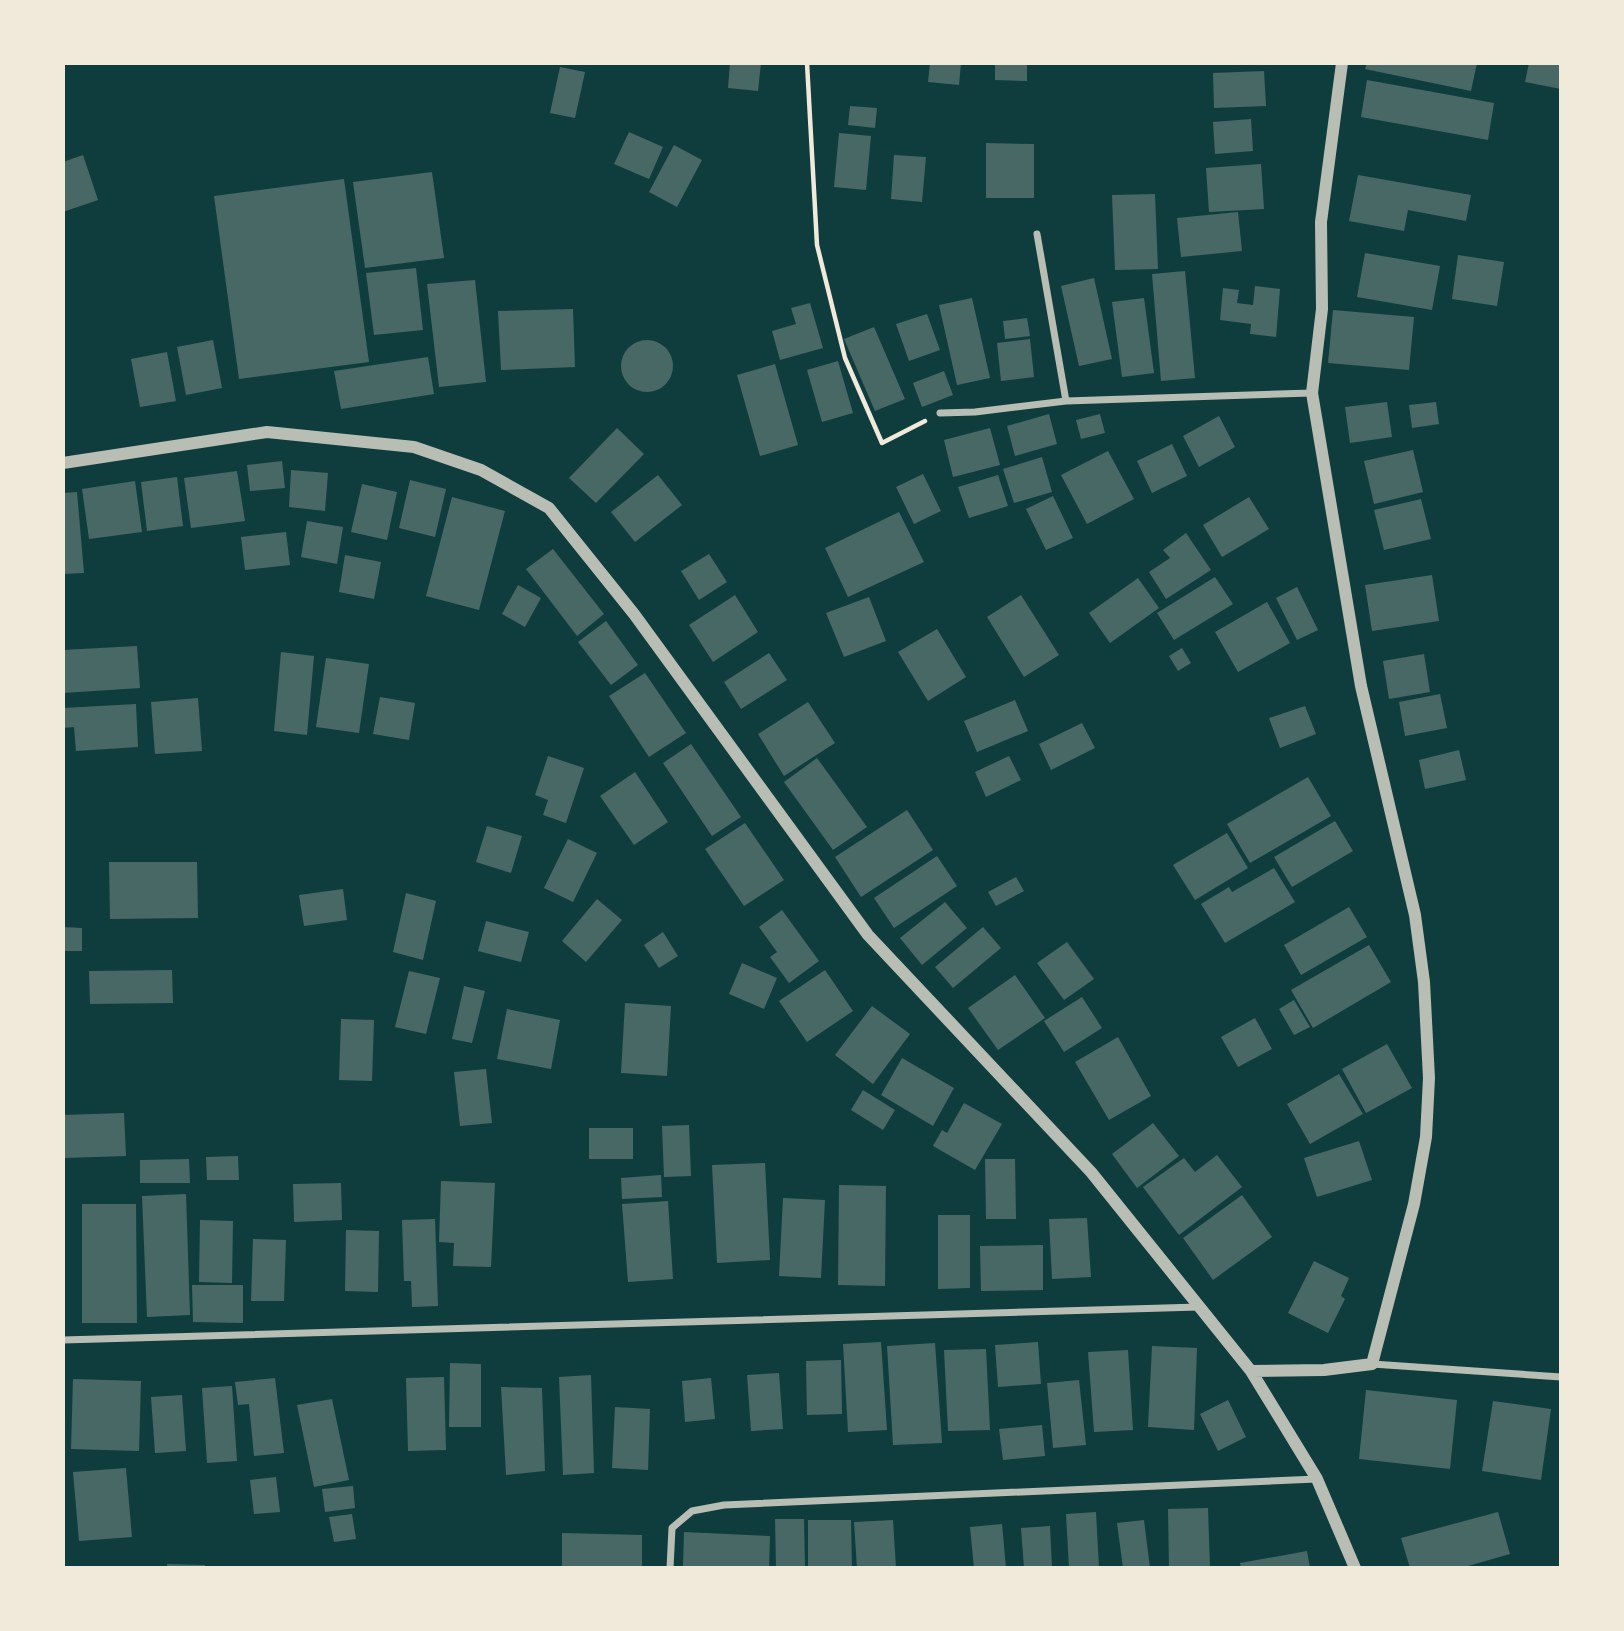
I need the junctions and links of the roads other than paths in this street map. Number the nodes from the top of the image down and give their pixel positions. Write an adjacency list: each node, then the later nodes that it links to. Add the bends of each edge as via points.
1 (1342, 63): 3 (street, via 1321,222 1322,309)
2 (1037, 234): 4 (street)
3 (1312, 393): 4 (street); 9 (street, via 1361,685 1415,915 1424,982 1429,1078 1426,1137 1414,1204)
4 (1066, 401): 5 (street)
5 (940, 413)
6 (63, 463): 7 (street, via 281,433 414,447 481,470 549,508 634,614 868,935 1091,1171)
7 (1199, 1307): 8 (street); 10 (street)
8 (63, 1340)
9 (1372, 1364): 10 (street); 11 (street)
10 (1251, 1371): 12 (street)
11 (1561, 1377)
12 (1317, 1479): 13 (street, via 724,1505 692,1511 672,1528); 14 (street)
13 (670, 1564)
14 (1355, 1568)

